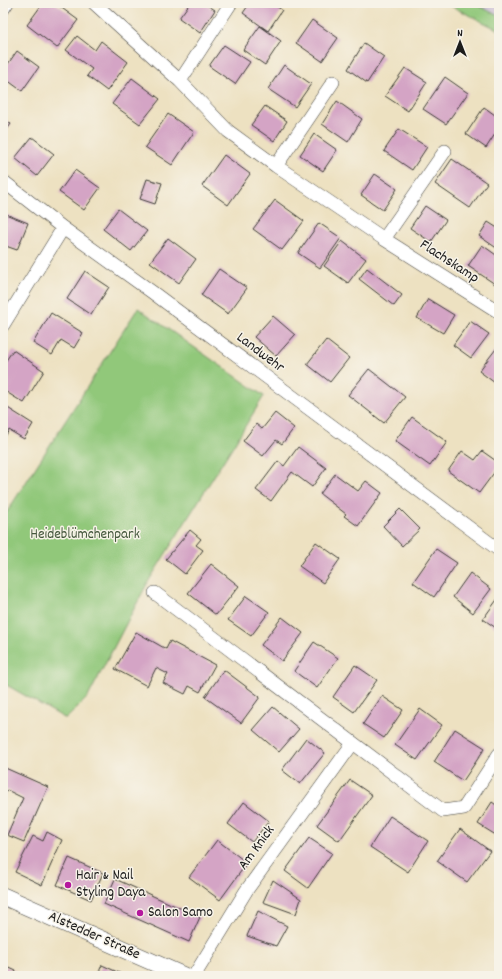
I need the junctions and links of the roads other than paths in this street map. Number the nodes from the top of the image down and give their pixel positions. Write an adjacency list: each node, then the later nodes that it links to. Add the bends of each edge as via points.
1 (7, 3): 4 (street)
2 (94, 3): 5 (street, Flachskamp)
3 (231, 3): 5 (street)
4 (3, 9)
5 (180, 81): 8 (street, Flachskamp, via 228,131)
6 (334, 82): 8 (street)
7 (445, 151): 11 (street)
8 (276, 166): 11 (street, Flachskamp)
9 (3, 181): 10 (street, Landwehr)
10 (63, 228): 13 (street); 14 (street, Landwehr)
11 (384, 239): 12 (street, Flachskamp)
12 (498, 311)
13 (3, 324)
14 (499, 550)
15 (155, 593): 16 (street)
16 (353, 743): 17 (street, via 443,811 464,808); 20 (street, Am Knick, via 246,891)
17 (499, 754)
18 (3, 896): 19 (street, Alstedder Straße)
19 (184, 976)
20 (194, 976)

